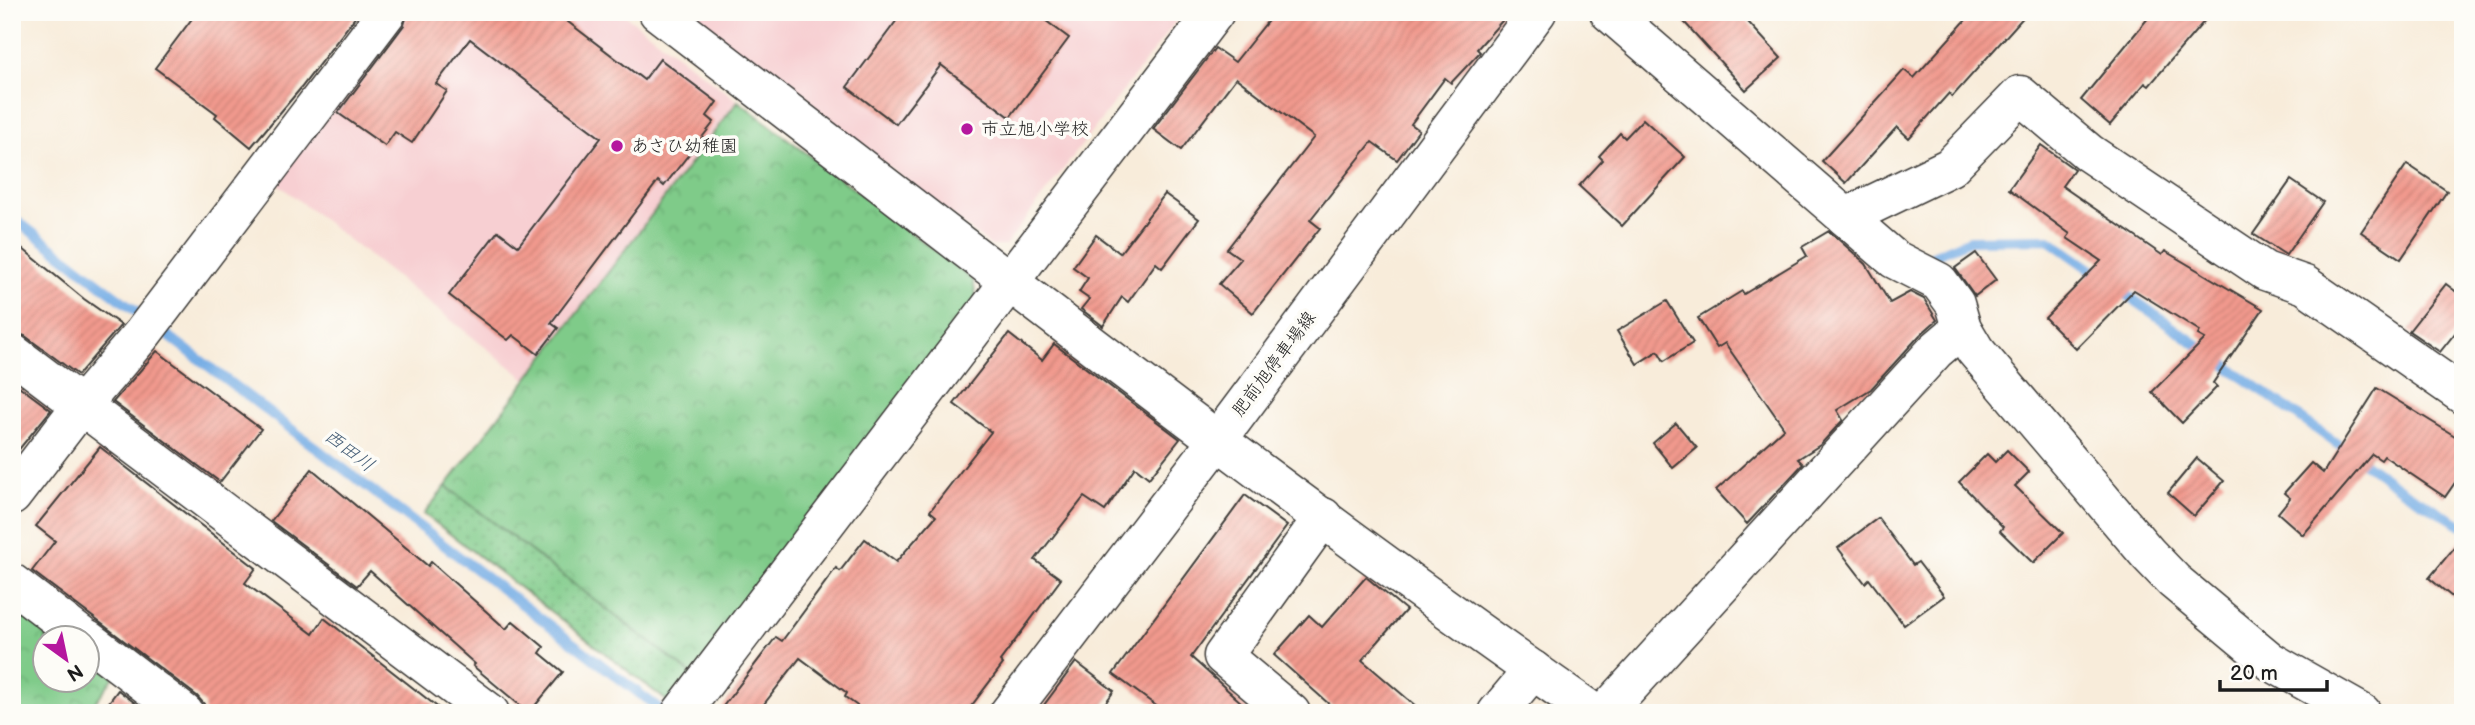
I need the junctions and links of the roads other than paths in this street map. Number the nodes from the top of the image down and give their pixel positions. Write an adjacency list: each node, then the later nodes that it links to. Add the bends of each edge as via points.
1 (387, 12): 11 (street, via 151,323)
2 (658, 12): 7 (street)
3 (1216, 12): 7 (street)
4 (1537, 12): 12 (street, 肥前旭停車場線)
5 (1609, 12): 6 (street)
6 (1846, 217): 8 (street, via 1894,259 1939,282 1955,304); 10 (street, via 1950,167 2020,95 2089,153 2265,271 2305,285)
7 (1011, 281): 12 (street); 19 (street)
8 (1962, 328): 26 (street, via 1936,350); 27 (street, via 1975,350 2174,580 2270,660)
9 (12, 354): 11 (street)
10 (2459, 385)
11 (81, 406): 13 (street); 21 (street)
12 (1217, 441): 14 (street); 22 (street, 肥前旭停車場線)
13 (12, 496)
14 (1323, 517): 18 (street); 23 (street, via 1223,656)
15 (12, 583): 16 (street)
16 (66, 624)
17 (102, 651): 20 (street)
18 (1533, 670): 24 (street); 25 (street)
19 (682, 712)
20 (184, 713)
21 (490, 713)
22 (1009, 713)
23 (1291, 713)
24 (1497, 713)
25 (1594, 713)
26 (1605, 713)
27 (2362, 713)

